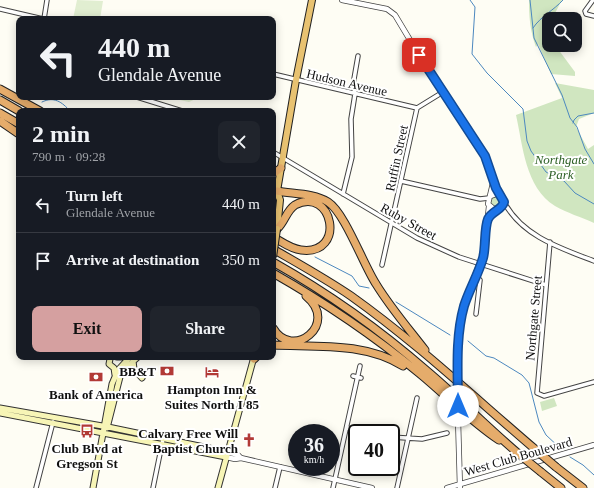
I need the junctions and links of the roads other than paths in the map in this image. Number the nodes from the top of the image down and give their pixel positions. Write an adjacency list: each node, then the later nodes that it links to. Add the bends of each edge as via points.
1 (47, 0): 7 (street)
2 (312, 0): 11 (highway)
3 (342, 0): 13 (street, via 392,11)
4 (593, 0): 8 (street, via 585,9 586,14)
5 (0, 9): 6 (street)
6 (30, 16)
7 (44, 16)
8 (594, 16)
9 (358, 56): 14 (street, via 354,79)
10 (276, 75): 11 (street, Hudson Avenue)
11 (296, 80): 14 (street, Hudson Avenue); 28 (highway)
12 (0, 88): 15 (highway)
13 (443, 92): 21 (street); 32 (street, via 485,156)
14 (355, 94): 21 (street, Hudson Avenue); 34 (street, via 351,119 352,157)
15 (16, 97)
16 (0, 100): 22 (highway)
17 (21, 100): 19 (highway)
18 (147, 100): 20 (street)
19 (35, 108)
20 (172, 108)
21 (417, 108): 31 (street, Ruffin Street)
22 (16, 109)
23 (0, 113): 25 (highway)
24 (0, 121): 26 (highway)
25 (16, 122)
26 (16, 132)
27 (276, 154): 28 (street, Ruby Street)
28 (283, 158): 29 (highway); 34 (street, Ruby Street)
29 (281, 168): 30 (highway); 33 (highway)
30 (276, 172)
31 (401, 181): 37 (street); 43 (street, Ruffin Street)
32 (493, 181): 35 (street); 36 (street)
33 (277, 191): 44 (highway, via 280,200); 65 (highway, via 319,198 335,209 376,285)
34 (343, 194): 43 (street, Ruby Street)
35 (499, 195): 36 (street); 38 (street)
36 (490, 197): 37 (street); 39 (street)
37 (480, 199): 39 (street)
38 (504, 202): 40 (street); 41 (street)
39 (489, 205): 40 (street); 42 (street)
40 (498, 209): 41 (street); 42 (street)
41 (511, 213): 47 (street, via 530,231)
42 (488, 220): 52 (street)
43 (392, 224): 51 (street, Ruffin Street); 52 (street, Ruby Street, via 441,249)
44 (277, 229): 45 (highway, bridge); 46 (highway, via 295,205 306,202 322,208 328,214 330,222 328,237 322,245 313,249 296,249)
45 (276, 236)
46 (276, 239)
47 (550, 242): 49 (street); 56 (street, Northgate Street)
48 (276, 251): 65 (highway, via 350,296)
49 (594, 260)
50 (276, 264): 83 (highway, via 335,299 387,338)
51 (382, 265)
52 (481, 265): 54 (street); 56 (street, Ruby Street)
53 (276, 275): 55 (highway)
54 (476, 276): 57 (street, via 480,280); 87 (street, bridge, via 462,316 459,335)
55 (284, 279): 58 (highway, via 312,301 318,313 318,323 311,335 296,341 282,338); 71 (highway, via 358,326)
56 (546, 285): 72 (street, Northgate Street, via 538,395 544,396)
57 (476, 314)
58 (276, 331)
59 (276, 344): 71 (highway, via 370,352 393,360)
60 (109, 360): 67 (main road)
61 (128, 360): 67 (main road)
62 (129, 360): 77 (main road, via 118,382)
63 (131, 360): 69 (main road, via 134,369)
64 (254, 360): 84 (main road)
65 (433, 360): 98 (highway, bridge)
66 (360, 366): 70 (street)
67 (115, 376): 77 (main road)
68 (353, 376): 70 (street)
69 (142, 378)
70 (360, 378): 76 (street)
71 (424, 378): 83 (highway, via 490,434)
72 (594, 382)
73 (417, 398): 80 (street)
74 (0, 413): 75 (main road); 77 (main road, via 15,410)
75 (53, 422): 77 (main road); 88 (street)
76 (346, 428): 86 (street)
77 (105, 429): 81 (main road); 89 (main road)
78 (447, 433): 80 (street, via 430,438)
79 (400, 438): 80 (street)
80 (408, 439): 95 (street)
81 (163, 442): 84 (main road); 90 (street)
82 (594, 445): 87 (street, West Club Boulevard)
83 (512, 448): 97 (highway, bridge)
84 (227, 455): 85 (street); 91 (main road)
85 (280, 467): 86 (street); 92 (street)
86 (335, 480): 93 (street); 94 (street)
87 (460, 486): 96 (street, West Club Boulevard)
88 (36, 488)
89 (93, 488)
90 (153, 488)
91 (218, 488)
92 (275, 488)
93 (333, 488)
94 (372, 488)
95 (397, 488)
96 (447, 488)
97 (561, 488)
98 (583, 488)

